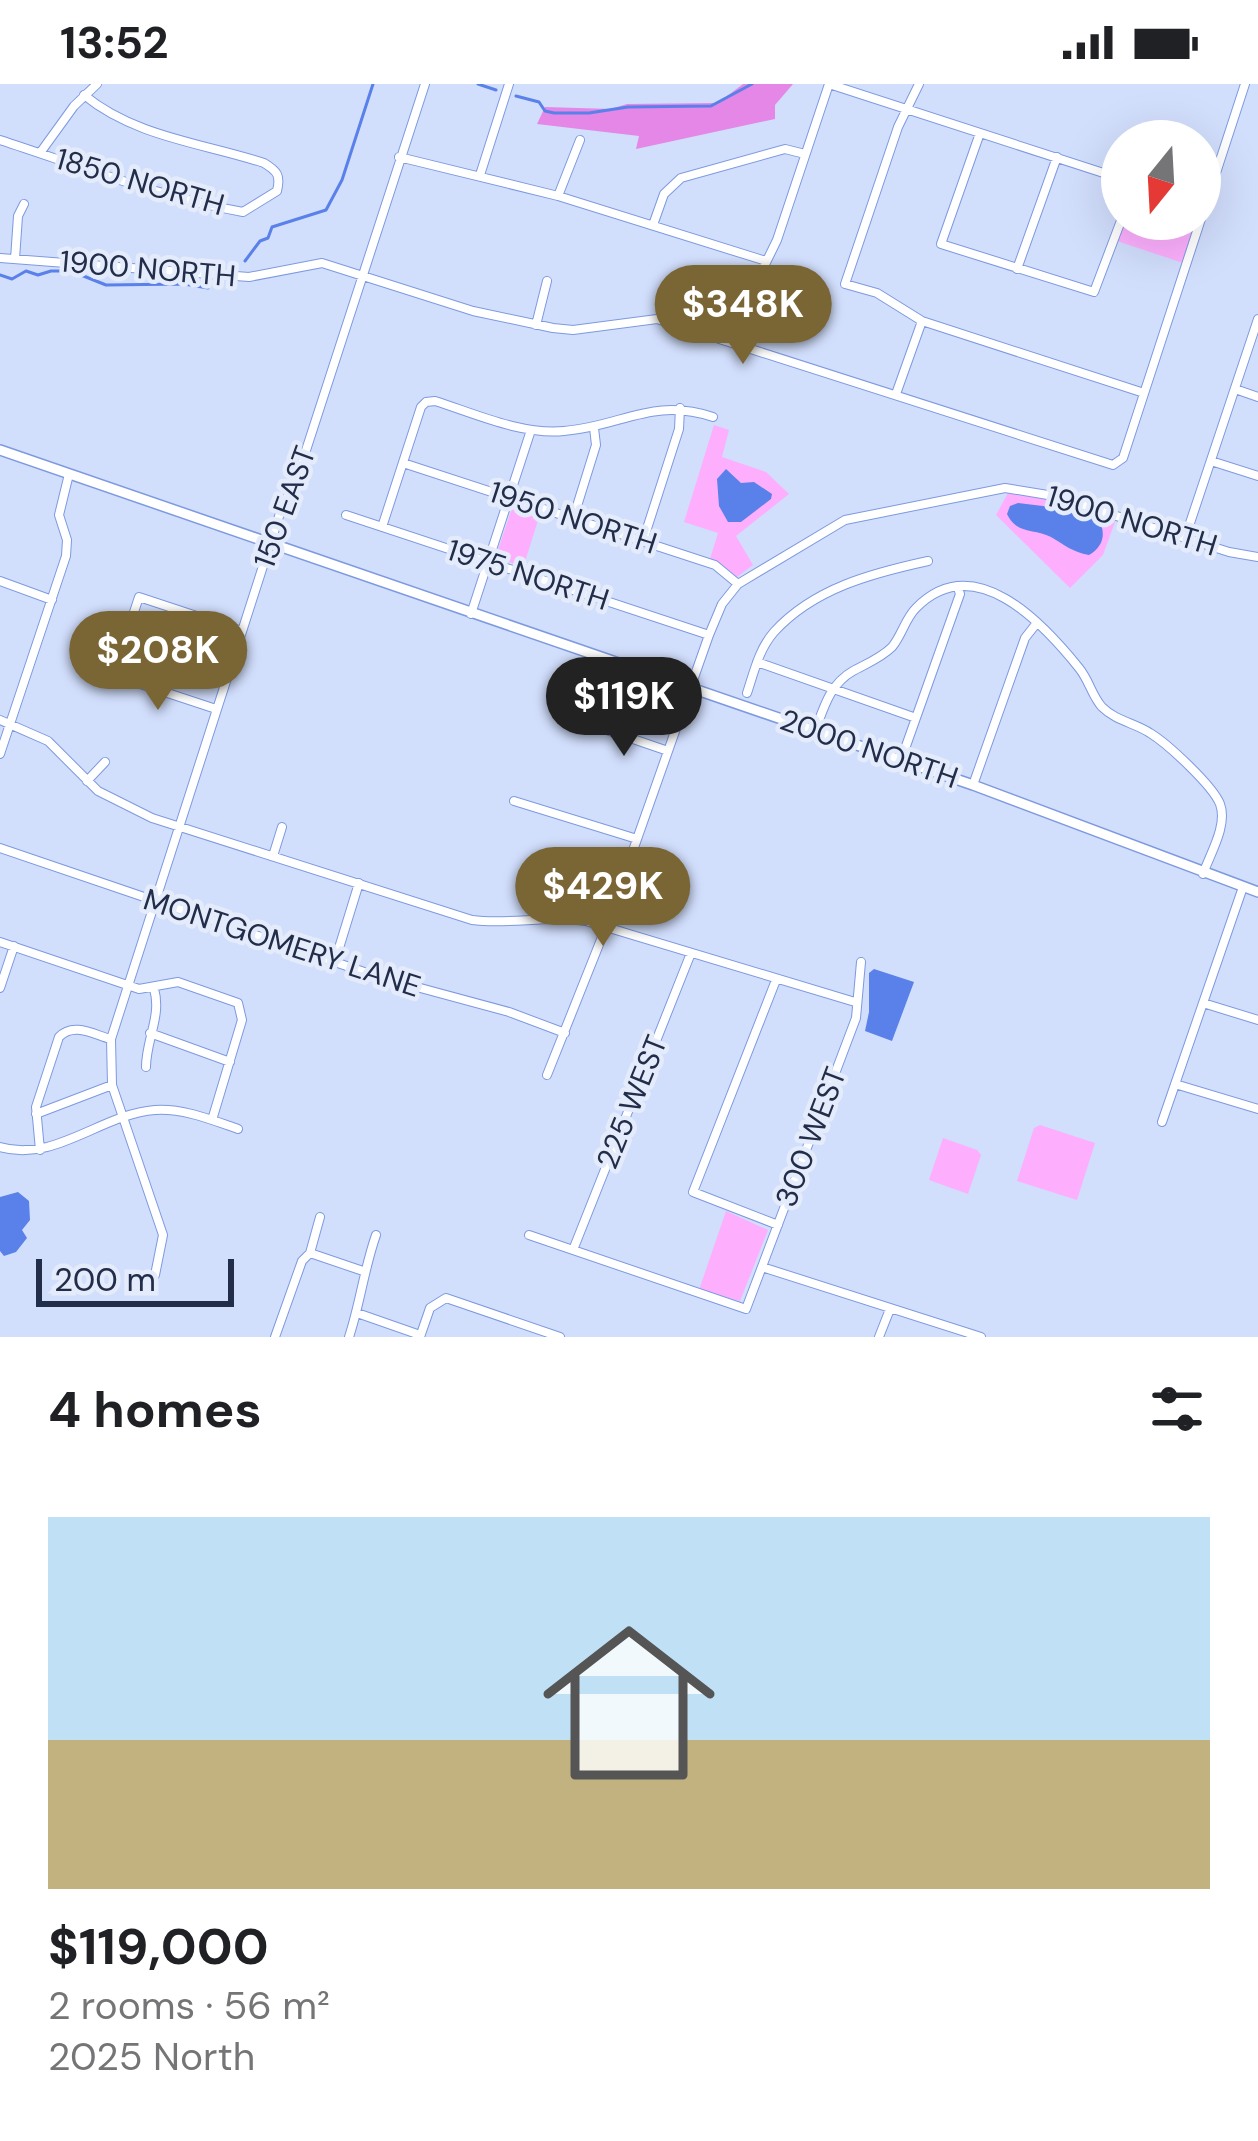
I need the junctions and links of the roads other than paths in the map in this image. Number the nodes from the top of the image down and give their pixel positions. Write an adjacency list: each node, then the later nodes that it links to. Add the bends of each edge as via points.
1 (97, 84): 7 (street)
2 (425, 84): 15 (street, 150 EAST)
3 (509, 84): 18 (street)
4 (829, 84): 8 (street); 14 (street)
5 (919, 84): 8 (street)
6 (1245, 84): 13 (street)
7 (84, 94): 12 (street); 12 (street, 1850 NORTH, via 143,129 264,163 277,171 277,190 243,212)
8 (908, 110): 9 (street); 31 (street, via 845,284)
9 (980, 133): 16 (street); 27 (street, via 941,244)
10 (0, 140): 12 (street, 1850 NORTH)
11 (580, 140): 19 (street)
12 (40, 153)
13 (1221, 153)
14 (805, 154): 21 (street, via 785,148 681,178 664,194); 26 (street)
15 (399, 157): 18 (street); 28 (street, 150 EAST)
16 (1057, 158): 17 (street); 27 (street)
17 (1101, 172)
18 (480, 175): 19 (street)
19 (558, 196): 21 (street)
20 (24, 204): 25 (street)
21 (652, 225): 26 (street)
22 (1114, 240): 27 (street, via 1094,292)
23 (1192, 240): 35 (street)
24 (0, 258): 25 (street, 1900 NORTH)
25 (15, 259): 28 (street, 1900 NORTH, via 249,278 322,262)
26 (766, 261): 33 (street)
27 (1017, 269)
28 (363, 274): 32 (street, 1900 NORTH); 53 (street, 150 EAST)
29 (547, 281): 32 (street)
30 (1258, 319): 34 (street)
31 (922, 321): 35 (street); 36 (street)
32 (536, 325): 33 (street, 1900 NORTH, via 573,330 656,319)
33 (736, 342): 36 (street, 1900 NORTH)
34 (1235, 389): 37 (street); 43 (street)
35 (1144, 393): 36 (street, 1900 NORTH, via 1119,464)
36 (896, 394)
37 (1258, 397)
38 (680, 409): 39 (street); 40 (street); 52 (street)
39 (713, 417)
40 (594, 427): 41 (street); 49 (street)
41 (531, 430): 44 (street, via 426,402); 47 (street)
42 (0, 450): 45 (street, 2000 NORTH)
43 (1211, 460): 46 (street); 51 (street)
44 (403, 463): 47 (street, 1950 NORTH); 50 (street)
45 (69, 474): 53 (street, 2000 NORTH); 60 (street, via 59,515 67,556)
46 (1258, 476)
47 (509, 497): 49 (street, 1950 NORTH); 56 (street)
48 (346, 515): 50 (street, 1975 NORTH)
49 (573, 519): 52 (street, 1950 NORTH)
50 (382, 527): 56 (street, 1975 NORTH)
51 (1185, 538): 54 (street, 1900 NORTH); 58 (street, 1900 NORTH, via 1005,488 844,520)
52 (643, 542): 58 (street, 1950 NORTH, via 715,565)
53 (270, 544): 61 (street, 2000 NORTH); 63 (street, 150 EAST)
54 (1258, 557)
55 (928, 560): 65 (street, via 865,575 808,605 772,634)
56 (488, 562): 61 (street); 64 (street, 1975 NORTH)
57 (0, 581): 60 (street)
58 (738, 584): 64 (street)
59 (958, 588): 62 (street, via 990,588); 67 (street, via 930,597 886,652); 70 (street)
60 (52, 600): 71 (street)
61 (471, 614): 66 (street, 2000 NORTH)
62 (1036, 624): 79 (street); 86 (street, via 1080,668 1102,707 1156,736 1215,796 1221,825)
63 (242, 631): 69 (street, 150 EAST); 69 (street, via 139,597 113,675)
64 (709, 635): 66 (street)
65 (757, 662): 67 (street); 68 (street)
66 (690, 688): 73 (street, 2000 NORTH); 75 (street)
67 (833, 689): 70 (street); 73 (street)
68 (746, 693)
69 (216, 709): 81 (street, 150 EAST)
70 (916, 718): 74 (street)
71 (5, 722): 76 (street); 78 (street, via 48,741)
72 (595, 726): 75 (street)
73 (815, 731): 79 (street, 2000 NORTH)
74 (906, 746)
75 (668, 751): 83 (street)
76 (0, 754)
77 (105, 762): 78 (street)
78 (87, 781): 81 (street, via 111,800)
79 (973, 785): 86 (street, 2000 NORTH)
80 (514, 801): 83 (street)
81 (177, 825): 85 (street); 90 (street, 150 EAST)
82 (282, 827): 85 (street)
83 (637, 838): 91 (street)
84 (0, 848): 90 (street, MONTGOMERY LANE)
85 (273, 856): 87 (street)
86 (1203, 874): 88 (street, 2000 NORTH)
87 (359, 883): 91 (street, via 472,920 560,917); 95 (street)
88 (1243, 887): 89 (street, 2000 NORTH); 102 (street)
89 (1258, 892)
90 (153, 902): 95 (street, MONTGOMERY LANE); 98 (street, 150 EAST)
91 (606, 927): 94 (street); 104 (street)
92 (0, 942): 93 (street)
93 (14, 946): 98 (street); 99 (street)
94 (691, 953): 97 (street); 124 (street, 225 WEST)
95 (335, 962): 104 (street, MONTGOMERY LANE)
96 (861, 962): 101 (street, 300 WEST)
97 (776, 980): 101 (street); 121 (street, via 692,1192)
98 (128, 985): 100 (street); 106 (street, 150 EAST)
99 (0, 988)
100 (154, 989): 105 (street); 107 (street, via 178,982 242,1009)
101 (855, 1002): 121 (street, 300 WEST)
102 (1203, 1003): 103 (street); 110 (street)
103 (1258, 1020)
104 (565, 1033): 109 (street)
105 (150, 1034): 107 (street); 108 (street)
106 (111, 1040): 111 (street, 150 EAST); 113 (street, via 65,1030)
107 (230, 1061): 115 (street)
108 (146, 1067)
109 (547, 1075)
110 (1175, 1084): 112 (street); 116 (street)
111 (112, 1085): 113 (street); 114 (street, 150 EAST)
112 (1258, 1109)
113 (36, 1114): 119 (street)
114 (122, 1118): 115 (street, via 159,1109); 119 (street); 128 (street, 150 EAST, via 163,1234)
115 (212, 1120): 117 (street)
116 (1162, 1122)
117 (238, 1129)
118 (0, 1147): 119 (street)
119 (40, 1150)
120 (320, 1217): 125 (street)
121 (778, 1225): 126 (street, 300 WEST)
122 (376, 1235): 127 (street)
123 (529, 1235): 124 (street)
124 (573, 1250): 126 (street, 300 WEST, via 746,1310)
125 (310, 1253): 127 (street); 133 (street)
126 (762, 1268): 129 (street)
127 (363, 1271): 130 (street)
128 (155, 1275)
129 (890, 1309): 131 (street); 136 (street)
130 (357, 1313): 132 (street); 134 (street)
131 (960, 1334): 137 (street)
132 (420, 1336): 135 (street, via 430,1308 446,1298)
133 (274, 1337)
134 (349, 1337)
135 (560, 1337)
136 (879, 1337)
137 (981, 1337)

